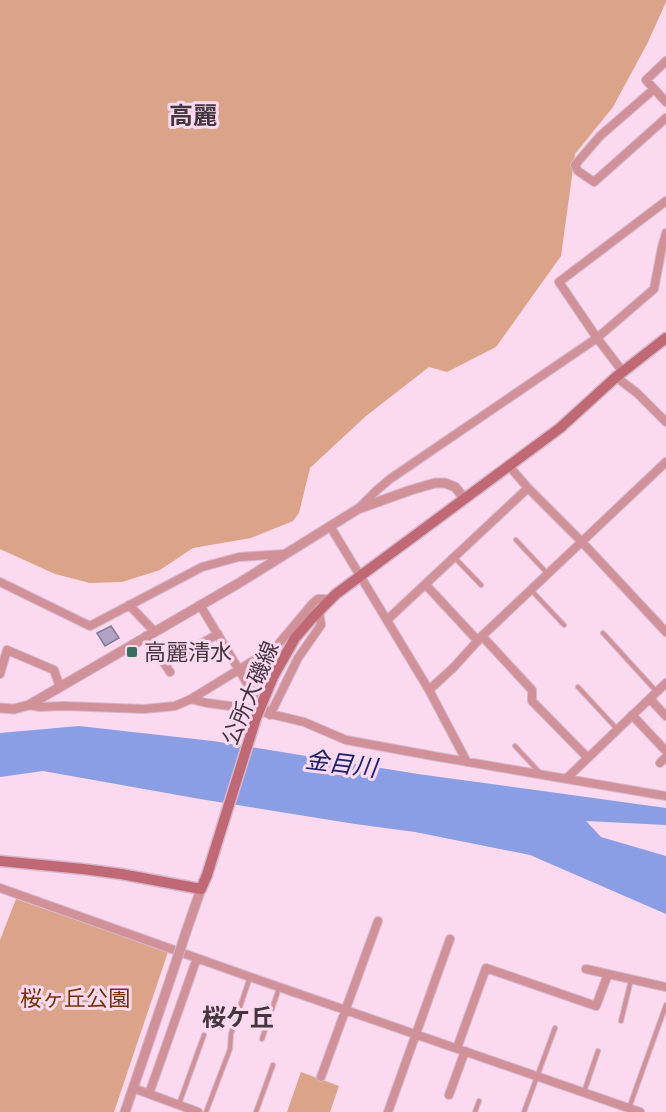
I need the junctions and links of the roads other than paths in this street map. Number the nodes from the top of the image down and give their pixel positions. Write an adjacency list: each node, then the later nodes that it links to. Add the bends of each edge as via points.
1 (666, 62): 2 (street, via 646,80)
2 (654, 89): 3 (street); 4 (street, via 600,136 575,165 578,171 594,182)
3 (666, 102)
4 (666, 118)
5 (666, 201): 7 (street, via 559,282)
6 (666, 233): 7 (street, via 654,289)
7 (597, 338): 9 (street); 15 (street, via 390,479)
8 (666, 338): 9 (main road, 公所大磯線)
9 (620, 375): 10 (street); 12 (main road, 公所大磯線)
10 (666, 422)
11 (666, 462): 18 (street)
12 (509, 466): 13 (street); 14 (main road, 公所大磯線)
13 (528, 488): 18 (street); 20 (street)
14 (465, 499): 15 (street, via 454,487 435,483); 22 (main road, 公所大磯線)
15 (358, 509): 16 (street)
16 (330, 526): 19 (street); 22 (street)
17 (516, 540): 21 (lane)
18 (582, 542): 21 (street); 33 (street)
19 (285, 554): 28 (street, via 239,557 202,567); 29 (street)
20 (455, 558): 24 (street); 25 (lane)
21 (548, 573): 26 (street)
22 (359, 576): 27 (main road, 公所大磯線); 31 (street)
23 (0, 582): 28 (street, via 90,626)
24 (426, 585): 31 (street); 37 (street)
25 (481, 585)
26 (531, 590): 32 (lane); 37 (street)
27 (331, 599): 30 (main road, 公所大磯線); 39 (street, via 313,603 276,647)
28 (129, 604): 34 (street)
29 (200, 605): 34 (street); 36 (street)
30 (319, 611): 51 (street, via 321,625 298,658); 64 (main road, 公所大磯線, bridge, via 295,638 273,677)
31 (387, 620): 45 (street)
32 (564, 625)
33 (666, 632)
34 (150, 633): 40 (street); 43 (street)
35 (603, 633): 46 (lane)
36 (218, 634): 38 (street); 39 (street)
37 (480, 639): 45 (street); 57 (street, via 532,690 532,701)
38 (182, 654)
39 (239, 670): 47 (street); 51 (street)
40 (170, 672)
41 (0, 674): 43 (street, via 7,650 54,670)
42 (666, 683): 46 (street)
43 (60, 687): 49 (street)
44 (578, 687): 54 (lane)
45 (429, 690): 58 (street)
46 (657, 692): 48 (street)
47 (191, 699): 49 (street, via 175,706 144,709); 51 (street)
48 (650, 699): 52 (street); 53 (street)
49 (29, 705): 50 (street)
50 (0, 708)
51 (270, 715): 58 (street, via 304,722 346,740)
52 (632, 715): 54 (street); 56 (street)
53 (666, 716)
54 (617, 730): 57 (street)
55 (515, 746): 59 (lane)
56 (666, 751)
57 (588, 758): 60 (street)
58 (468, 762): 59 (street)
59 (541, 774): 60 (street)
60 (567, 778): 61 (street)
61 (666, 796)
62 (0, 861): 64 (main road, via 83,868)
63 (0, 888): 67 (street)
64 (201, 889): 86 (street, bridge)
65 (378, 921): 75 (street)
66 (450, 939): 78 (street)
67 (197, 958): 70 (street); 88 (street)
68 (586, 969): 69 (street)
69 (608, 974): 71 (street); 81 (street, via 596,1006 486,969)
70 (250, 977): 72 (street); 95 (lane, via 231,1034 230,1049)
71 (631, 979): 73 (street); 76 (lane)
72 (279, 987): 75 (street); 80 (lane)
73 (666, 987)
74 (666, 1005): 92 (lane)
75 (346, 1010): 78 (street); 85 (street)
76 (621, 1021)
77 (555, 1028): 84 (lane)
78 (416, 1034): 81 (street); 97 (street)
79 (204, 1035): 91 (lane)
80 (261, 1039)
81 (461, 1050): 84 (street); 89 (street)
82 (598, 1051): 87 (lane)
83 (273, 1065): 96 (lane)
84 (538, 1076): 87 (street); 99 (lane)
85 (321, 1077)
86 (133, 1088): 88 (street); 93 (street)
87 (584, 1092): 92 (street)
88 (149, 1094): 91 (street)
89 (449, 1095)
90 (479, 1101): 98 (lane)
91 (179, 1104): 94 (street)
92 (628, 1110): 100 (street)
93 (125, 1112)
94 (198, 1112)
95 (206, 1112)
96 (256, 1112)
97 (388, 1112)
98 (475, 1112)
99 (524, 1112)
100 (640, 1112)

